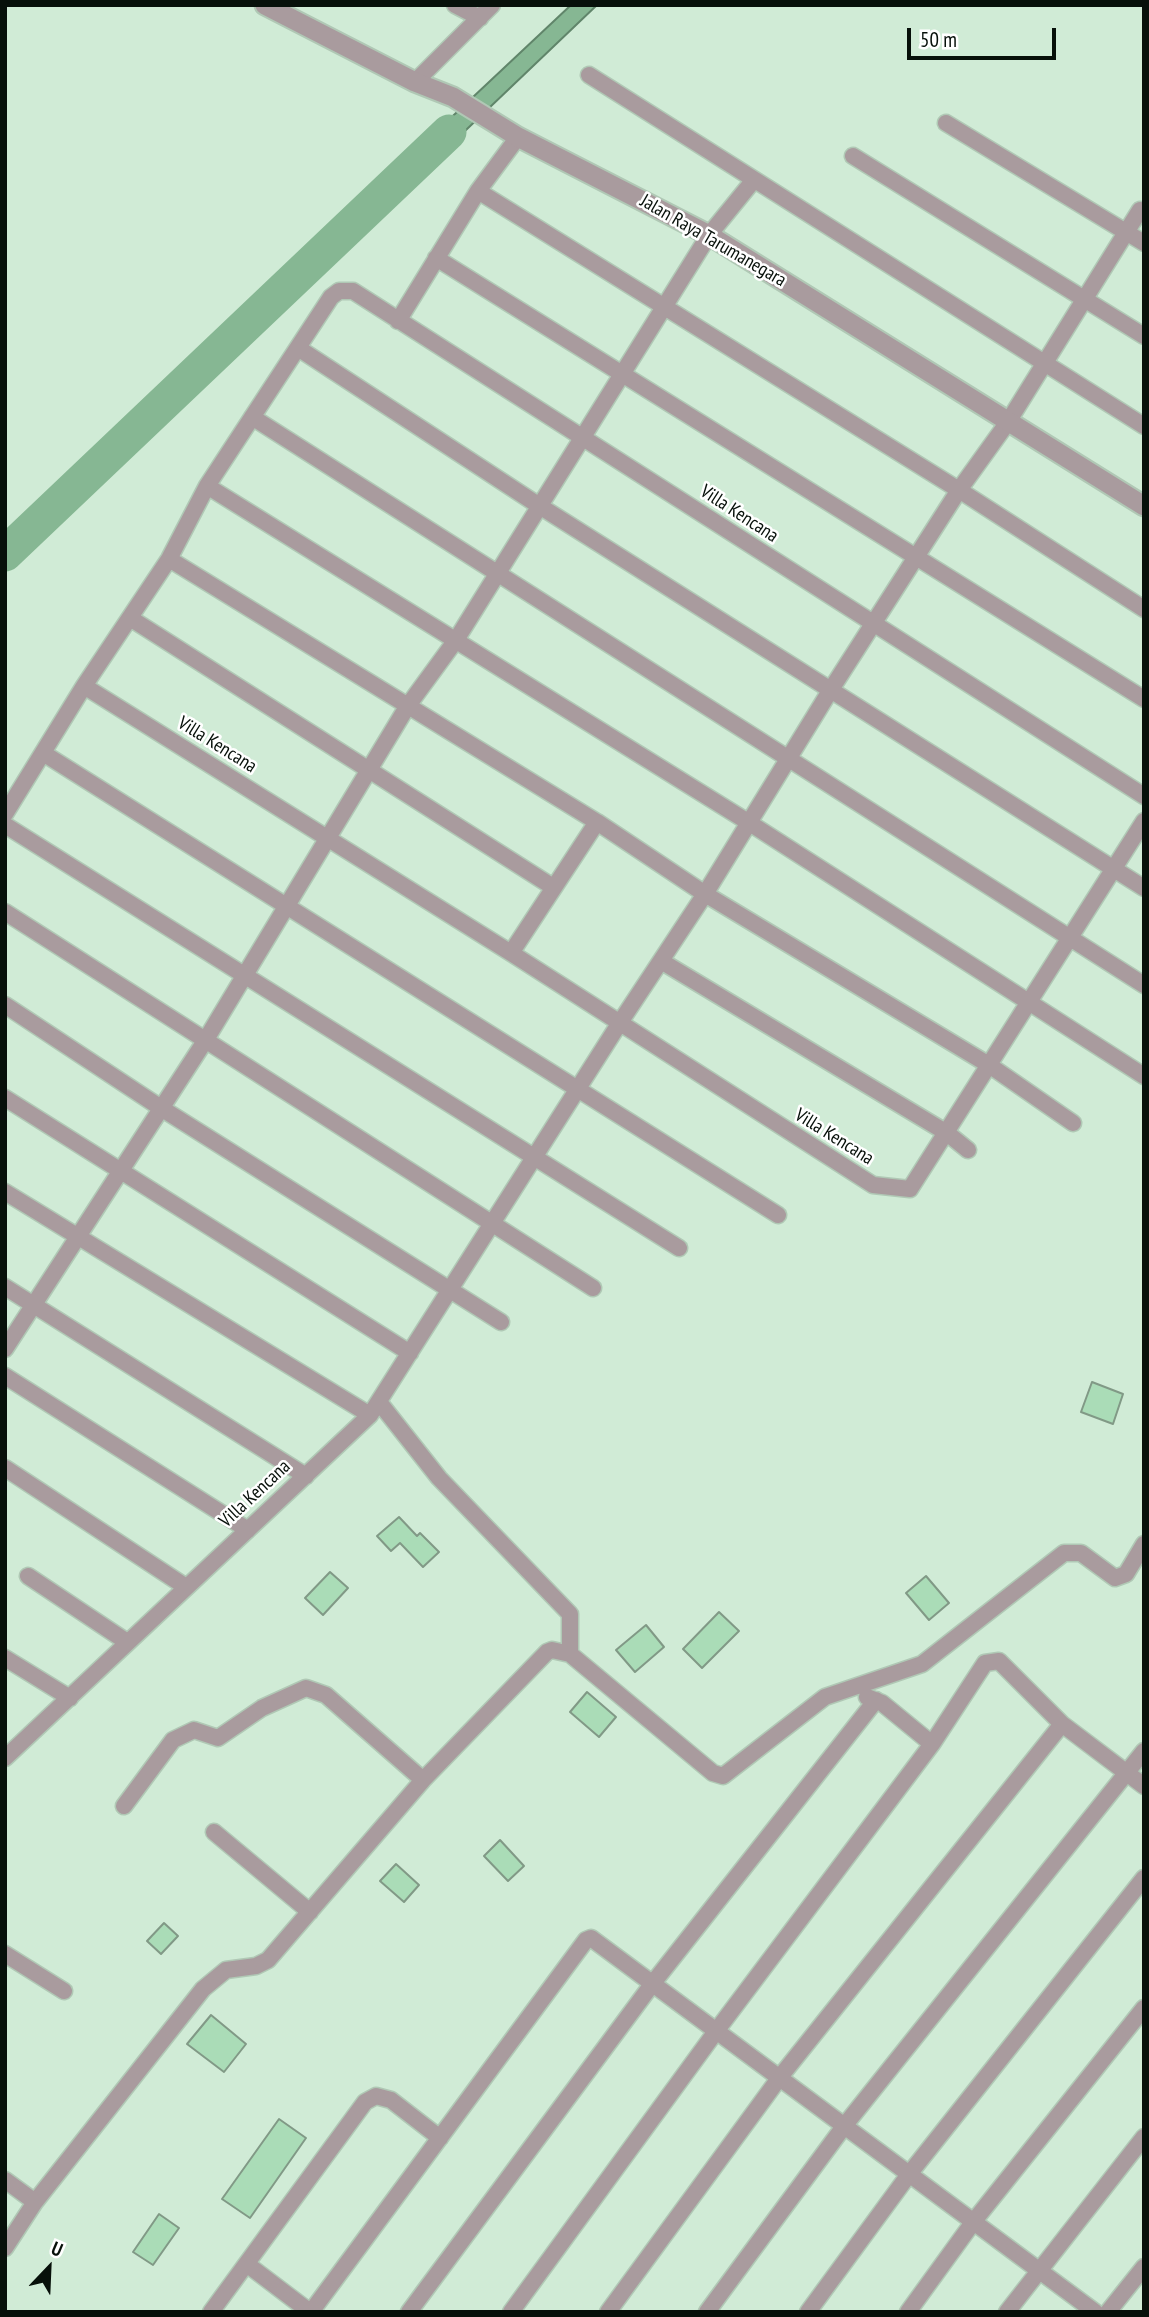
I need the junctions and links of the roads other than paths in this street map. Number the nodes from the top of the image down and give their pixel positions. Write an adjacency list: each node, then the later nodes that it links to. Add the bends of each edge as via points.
1 (265, 5): 6 (street, Jalan Raya Tarumanegara)
2 (455, 5): 4 (street)
3 (492, 5): 4 (street)
4 (480, 18): 6 (street)
5 (589, 75): 10 (street)
6 (415, 82): 8 (street, Jalan Raya Tarumanegara, via 453,97)
7 (946, 123): 13 (street)
8 (518, 137): 11 (street); 14 (street, Jalan Raya Tarumanegara)
9 (853, 156): 17 (street)
10 (753, 181): 14 (street); 22 (street)
11 (478, 191): 16 (street); 18 (street)
12 (1140, 210): 13 (street, Villa Kencana)
13 (1126, 232): 15 (street); 17 (street, Villa Kencana)
14 (709, 234): 18 (street); 25 (street, Jalan Raya Tarumanegara)
15 (1144, 243)
16 (436, 258): 19 (street); 23 (street)
17 (1084, 298): 20 (street); 22 (street, Villa Kencana)
18 (665, 306): 23 (street); 29 (street)
19 (398, 321): 21 (street, Villa Kencana, via 353,291 338,291); 27 (street, Villa Kencana)
20 (1144, 336)
21 (298, 348): 24 (street, Villa Kencana); 30 (street)
22 (1044, 362): 25 (street, Villa Kencana); 26 (street)
23 (622, 374): 27 (street); 32 (street)
24 (252, 417): 28 (street, Villa Kencana); 34 (street)
25 (1008, 422): 29 (street, Villa Kencana); 31 (street, Jalan Raya Tarumanegara)
26 (1144, 426)
27 (581, 438): 30 (street); 37 (street, Villa Kencana)
28 (207, 486): 33 (street, Villa Kencana); 38 (street)
29 (959, 490): 32 (street, Villa Kencana); 35 (street)
30 (538, 505): 34 (street); 40 (street)
31 (1144, 506)
32 (915, 558): 37 (street, Villa Kencana); 41 (street)
33 (169, 559): 36 (street, Villa Kencana); 42 (street)
34 (497, 573): 38 (street); 44 (street)
35 (1144, 609)
36 (130, 618): 39 (street, Villa Kencana); 45 (street)
37 (874, 625): 40 (street, Villa Kencana); 46 (street, Villa Kencana)
38 (456, 640): 42 (street); 50 (street)
39 (84, 686): 43 (street, Villa Kencana); 52 (street, Villa Kencana)
40 (830, 691): 44 (street, Villa Kencana); 53 (street)
41 (1144, 699)
42 (407, 707): 45 (street); 48 (street)
43 (43, 753): 47 (street, Villa Kencana); 57 (street)
44 (787, 760): 50 (street, Villa Kencana); 59 (street)
45 (370, 770): 52 (street); 54 (street)
46 (1144, 796)
47 (5, 814)
48 (597, 821): 54 (street); 56 (street)
49 (1144, 821): 53 (street, Villa Kencana)
50 (748, 822): 56 (street, Villa Kencana); 64 (street)
51 (5, 825): 62 (street)
52 (327, 839): 57 (street); 60 (street, Villa Kencana)
53 (1113, 869): 55 (street); 59 (street, Villa Kencana)
54 (553, 887): 60 (street)
55 (1144, 888)
56 (705, 894): 61 (street, Villa Kencana); 68 (street)
57 (286, 905): 62 (street); 70 (street)
58 (5, 912): 67 (street)
59 (1071, 938): 63 (street); 64 (street, Villa Kencana)
60 (511, 953): 66 (street, Villa Kencana)
61 (661, 961): 66 (street, Villa Kencana); 74 (street)
62 (244, 974): 67 (street); 76 (street)
63 (1144, 985)
64 (1032, 1002): 68 (street, Villa Kencana); 69 (street)
65 (5, 1005): 72 (street)
66 (619, 1024): 70 (street, Villa Kencana); 74 (street, Villa Kencana, via 873,1185 910,1189)
67 (205, 1041): 72 (street); 80 (street)
68 (989, 1065): 73 (street); 74 (street, Villa Kencana)
69 (1144, 1076)
70 (579, 1090): 76 (street, Villa Kencana); 79 (street)
71 (5, 1098): 77 (street)
72 (161, 1108): 77 (street); 85 (street)
73 (1073, 1123)
74 (947, 1133): 75 (street)
75 (968, 1150)
76 (536, 1157): 80 (street, Villa Kencana); 82 (street)
77 (122, 1170): 81 (street); 89 (street)
78 (5, 1192): 81 (street)
79 (778, 1215)
80 (492, 1224): 84 (street); 85 (street, Villa Kencana)
81 (78, 1237): 86 (street); 91 (street)
82 (680, 1248)
83 (5, 1287): 86 (street)
84 (593, 1288)
85 (451, 1289): 87 (street); 89 (street, Villa Kencana)
86 (34, 1305): 88 (street); 93 (street)
87 (501, 1322)
88 (5, 1349)
89 (410, 1353): 91 (street, Villa Kencana)
90 (5, 1376): 94 (street)
91 (375, 1409): 93 (street, Villa Kencana); 99 (street, via 570,1614)
92 (5, 1468): 97 (street)
93 (306, 1476): 94 (street, Villa Kencana)
94 (248, 1530): 97 (street, Villa Kencana)
95 (1144, 1544): 101 (street, via 1126,1574 1115,1578 1081,1553 1064,1553 922,1664)
96 (28, 1576): 98 (street)
97 (186, 1587): 98 (street, Villa Kencana)
98 (127, 1642): 102 (street, Villa Kencana)
99 (570, 1654): 101 (street, via 713,1773 723,1776 805,1710); 109 (street, via 547,1652)
100 (5, 1658): 102 (street)
101 (844, 1691): 103 (street)
102 (70, 1698): 107 (street, Villa Kencana)
103 (876, 1700): 105 (street); 116 (street)
104 (1062, 1724): 105 (street, via 999,1661 991,1661 985,1663); 108 (street); 120 (street)
105 (932, 1744): 119 (street)
106 (1144, 1751): 108 (street)
107 (6, 1756)
108 (1127, 1774): 110 (street); 121 (street)
109 (423, 1780): 111 (street, via 326,1695 306,1688 262,1708 218,1738 194,1730 173,1740); 114 (street)
110 (1144, 1786)
111 (124, 1806)
112 (214, 1832): 114 (street)
113 (1144, 1878): 124 (street)
114 (310, 1912): 126 (street, via 263,1964 226,1970 203,1989)
115 (5, 1954): 117 (street)
116 (653, 1983): 119 (street); 123 (street, via 596,1940 586,1940); 134 (street)
117 (64, 1991)
118 (1144, 2008): 127 (street)
119 (717, 2029): 120 (street); 135 (street)
120 (780, 2077): 121 (street); 136 (street)
121 (845, 2125): 124 (street); 137 (street)
122 (1144, 2137): 131 (street)
123 (440, 2138): 129 (street, via 391,2100 376,2096 365,2102); 133 (street)
124 (910, 2173): 127 (street); 138 (street)
125 (5, 2180): 126 (street)
126 (35, 2202): 128 (street)
127 (974, 2221): 131 (street); 139 (street)
128 (5, 2248)
129 (248, 2265): 132 (street); 133 (street)
130 (1144, 2267): 142 (street)
131 (1038, 2269): 140 (street); 141 (street)
132 (211, 2312)
133 (311, 2312)
134 (409, 2312)
135 (510, 2312)
136 (608, 2312)
137 (707, 2312)
138 (808, 2312)
139 (908, 2312)
140 (1007, 2312)
141 (1095, 2312)
142 (1108, 2312)

